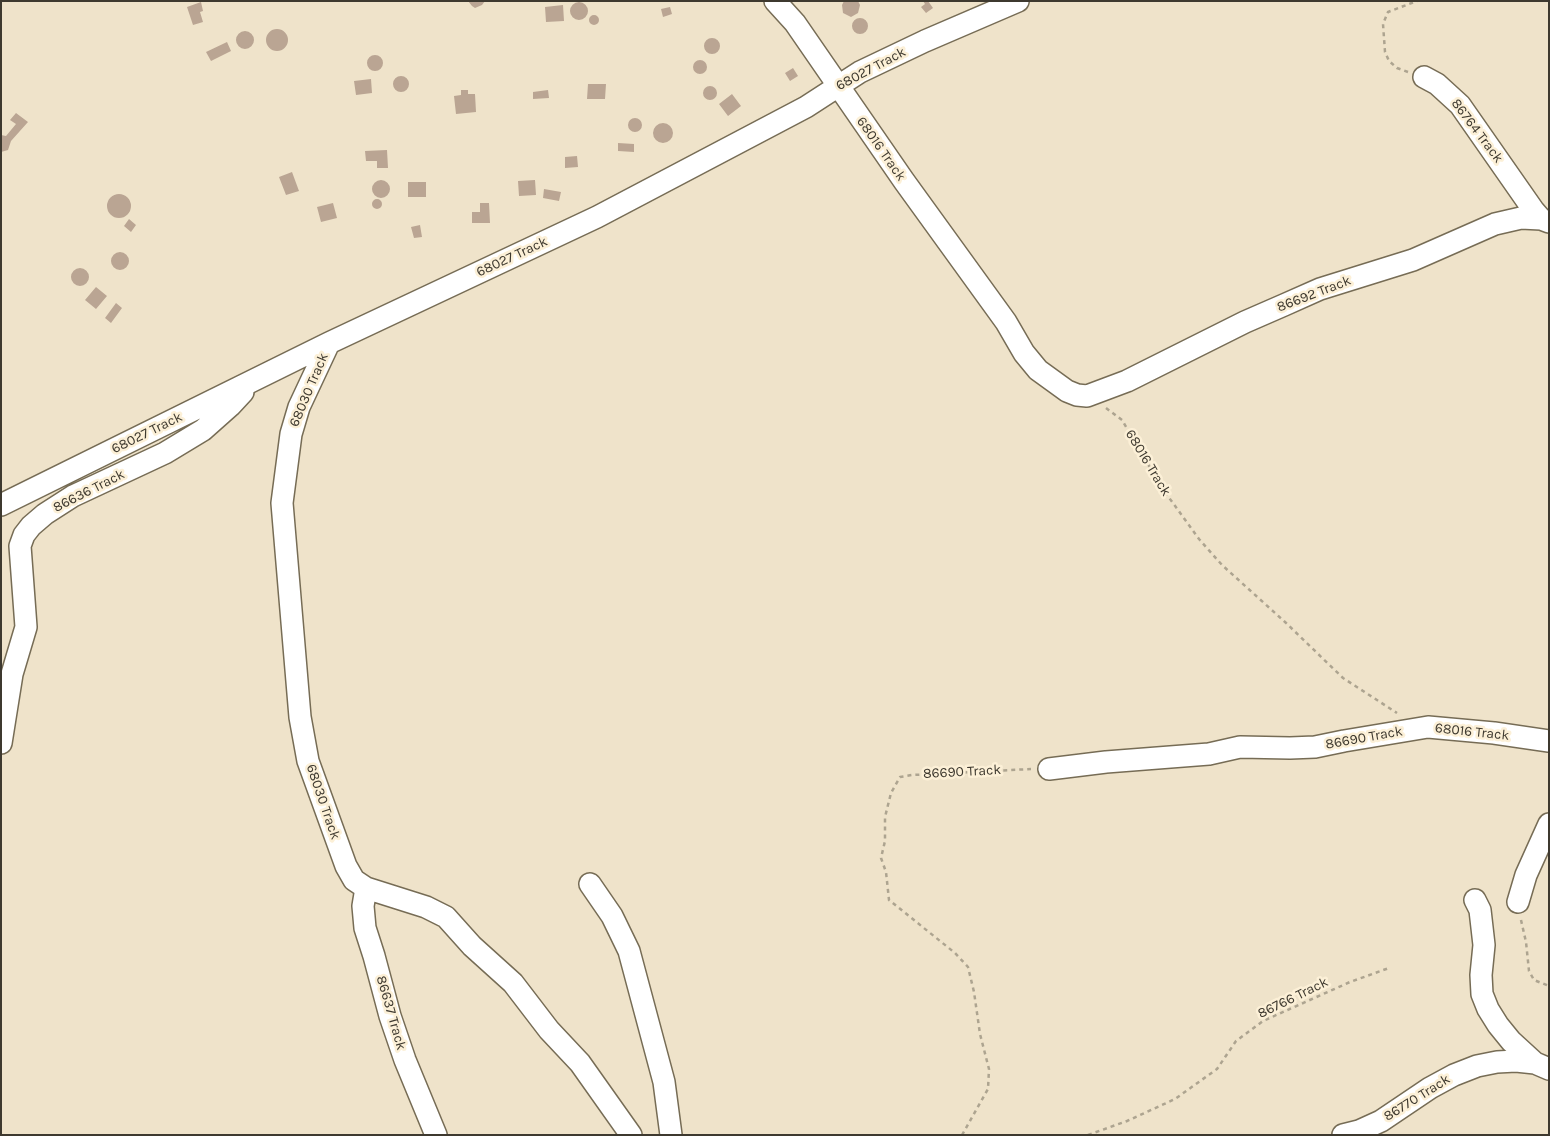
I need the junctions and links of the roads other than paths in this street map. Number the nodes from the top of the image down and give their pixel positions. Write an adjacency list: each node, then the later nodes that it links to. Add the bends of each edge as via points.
1 (775, 1): 4 (street, 68016 Track, via 795,23)
2 (1018, 1): 4 (street, 68027 Track, via 925,41)
3 (1424, 77): 5 (street, 86764 Track, via 1438,84 1460,105 1534,211)
4 (837, 86): 6 (street, 68027 Track, via 806,107 597,217); 8 (street, 68016 Track, via 1006,322 1024,353 1038,370 1066,391)
5 (1545, 220): 8 (street, 86692 Track, via 1521,218 1495,224 1413,260 1320,289 1127,381)
6 (329, 343): 7 (street, 68027 Track); 16 (street, 68030 Track, via 299,407 291,434 282,503 284,533 300,717 308,761 346,866 354,880)
7 (254, 380): 9 (street, 68027 Track); 12 (street, 86636 Track, via 203,430 165,453 73,496 30,526 20,546 26,627 12,674)
8 (1087, 396)
9 (1, 505)
10 (1428, 727): 11 (street, 68016 Track); 13 (street, 86690 Track, via 1315,747 1240,746 1209,754)
11 (1549, 741)
12 (1, 742)
13 (1049, 769)
14 (1549, 824): 18 (street)
15 (590, 884): 22 (street, via 612,916 629,951 664,1082)
16 (366, 888): 20 (street, 86637 Track, via 363,906 365,928 405,1060); 21 (street, 68030 Track, via 426,907 446,917 472,946 513,982 549,1030 580,1063)
17 (1475, 900): 19 (street, via 1480,910 1484,945 1482,994 1488,1009 1498,1025)
18 (1518, 902)
19 (1542, 1066): 23 (street, 86770 Track, via 1516,1060 1477,1066 1430,1088 1381,1121)
20 (436, 1135)
21 (631, 1135)
22 (671, 1135)
23 (1343, 1135)

